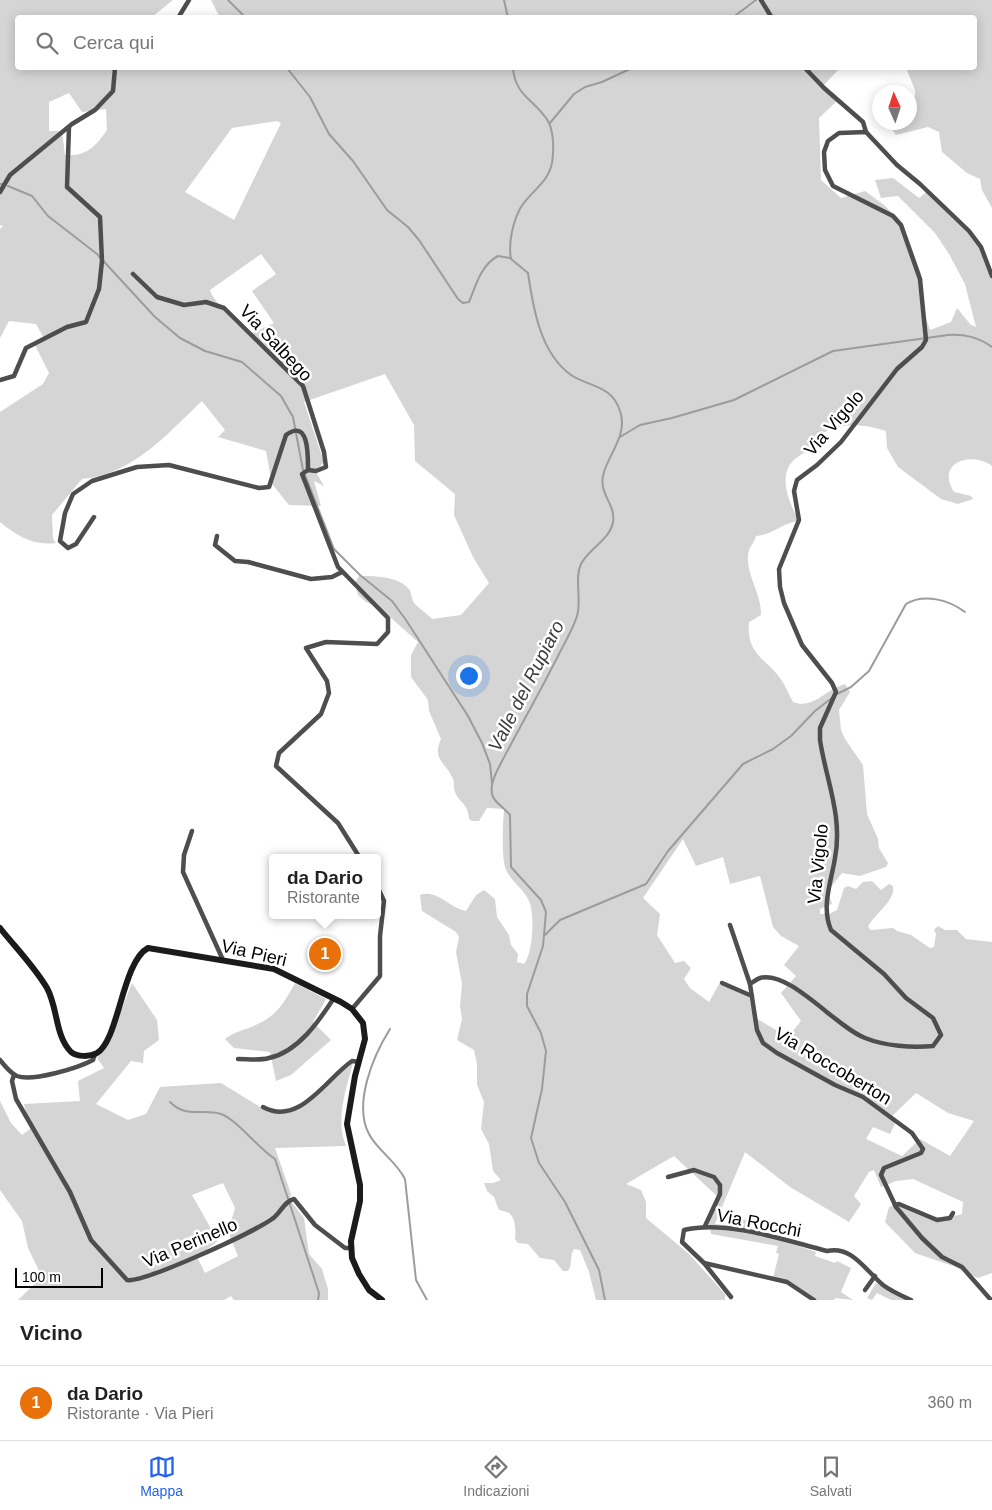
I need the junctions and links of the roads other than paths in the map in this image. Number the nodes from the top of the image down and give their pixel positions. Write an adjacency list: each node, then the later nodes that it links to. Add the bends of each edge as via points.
1 (188, 0): 3 (street)
2 (761, 0): 4 (street)
3 (180, 15)
4 (770, 15)
5 (115, 70): 7 (street, via 113,91 96,110)
6 (807, 70): 8 (street, via 863,122)
7 (69, 127): 9 (street, via 10,175); 12 (street, via 67,186 100,217 102,261 99,289 86,322 66,327 26,348 14,376)
8 (866, 132): 11 (street, via 897,165 944,206 981,247); 24 (street, Via Vigolo, via 839,132 828,141 824,152 825,170 833,186 893,216 901,225 920,279 926,340 897,369 841,442 797,480 794,491 799,520 779,569 784,603 802,645 832,682 836,692 820,728 838,819 836,858 827,896 828,922 831,930 933,1018 942,1035 933,1046 919,1048 865,1038 840,1024 796,988 777,979 761,978)
9 (0, 192)
10 (133, 274): 13 (street, Via Salbego, via 157,298 184,306 206,302 224,308 303,386 326,468 316,472)
11 (992, 276)
12 (0, 380)
13 (308, 470): 14 (street, via 303,434 293,430 286,435 269,487 259,488 169,465 137,467 92,481 73,494 65,513 60,541 68,548 76,544); 16 (street, Via Salbego, via 302,474 324,536)
14 (94, 518)
15 (217, 536): 16 (street, via 215,545 235,561 311,579 332,577)
16 (342, 572): 18 (street, Via Salbego, via 388,618 388,632 377,644 326,642 306,648 327,681 329,693 321,714 279,753 276,766 338,823)
17 (192, 831): 22 (street, via 184,855 183,872)
18 (357, 854)
19 (381, 894): 27 (street, via 384,901 380,976)
20 (730, 925): 24 (street, Via Roccoberton)
21 (0, 928): 28 (street, via 48,990 64,1043 73,1054 86,1056)
22 (223, 960): 26 (street, Via Pieri, via 274,969); 28 (street, Via Pieri, via 148,948 141,952 109,1034)
23 (722, 983): 25 (street)
24 (750, 984): 25 (street, Via Roccoberton)
25 (752, 996): 35 (street, Via Roccoberton, via 757,1030 763,1042 835,1085 863,1097 920,1141 921,1153 884,1168 881,1174)
26 (334, 998): 27 (street, Via Pieri); 29 (street, via 305,1035 282,1053 262,1060)
27 (352, 1009): 31 (street, Via Pieri, via 363,1023 365,1040)
28 (97, 1053): 32 (street, via 93,1060 79,1066 32,1078)
29 (238, 1059)
30 (0, 1060): 32 (street)
31 (359, 1062): 33 (street, via 347,1064 314,1095 292,1110 277,1113); 38 (street, Via Pieri, via 347,1124 360,1185)
32 (14, 1074): 38 (street, Via Perinello, via 12,1081 16,1099 70,1192 92,1240 127,1280 149,1276 239,1238 274,1218 294,1199 315,1225 345,1248)
33 (263, 1107)
34 (668, 1177): 37 (street, via 694,1170 714,1177 720,1185 720,1194)
35 (895, 1205): 36 (street, via 937,1220 950,1218); 46 (street, Via Roccoberton, via 922,1238 942,1257 962,1267)
36 (953, 1213)
37 (705, 1226): 39 (street, Via Rocchi, via 684,1230 682,1242); 40 (street, Via Rocchi, via 735,1229 827,1250 837,1248 851,1255)
38 (352, 1248): 43 (street, via 352,1258 369,1290)
39 (704, 1263): 42 (street, Via Rocchi); 44 (street, via 787,1282)
40 (875, 1276): 41 (street); 45 (street, Via Rocchi, via 883,1285)
41 (865, 1290)
42 (730, 1297)
43 (382, 1300)
44 (814, 1300)
45 (911, 1300)
46 (991, 1300)

